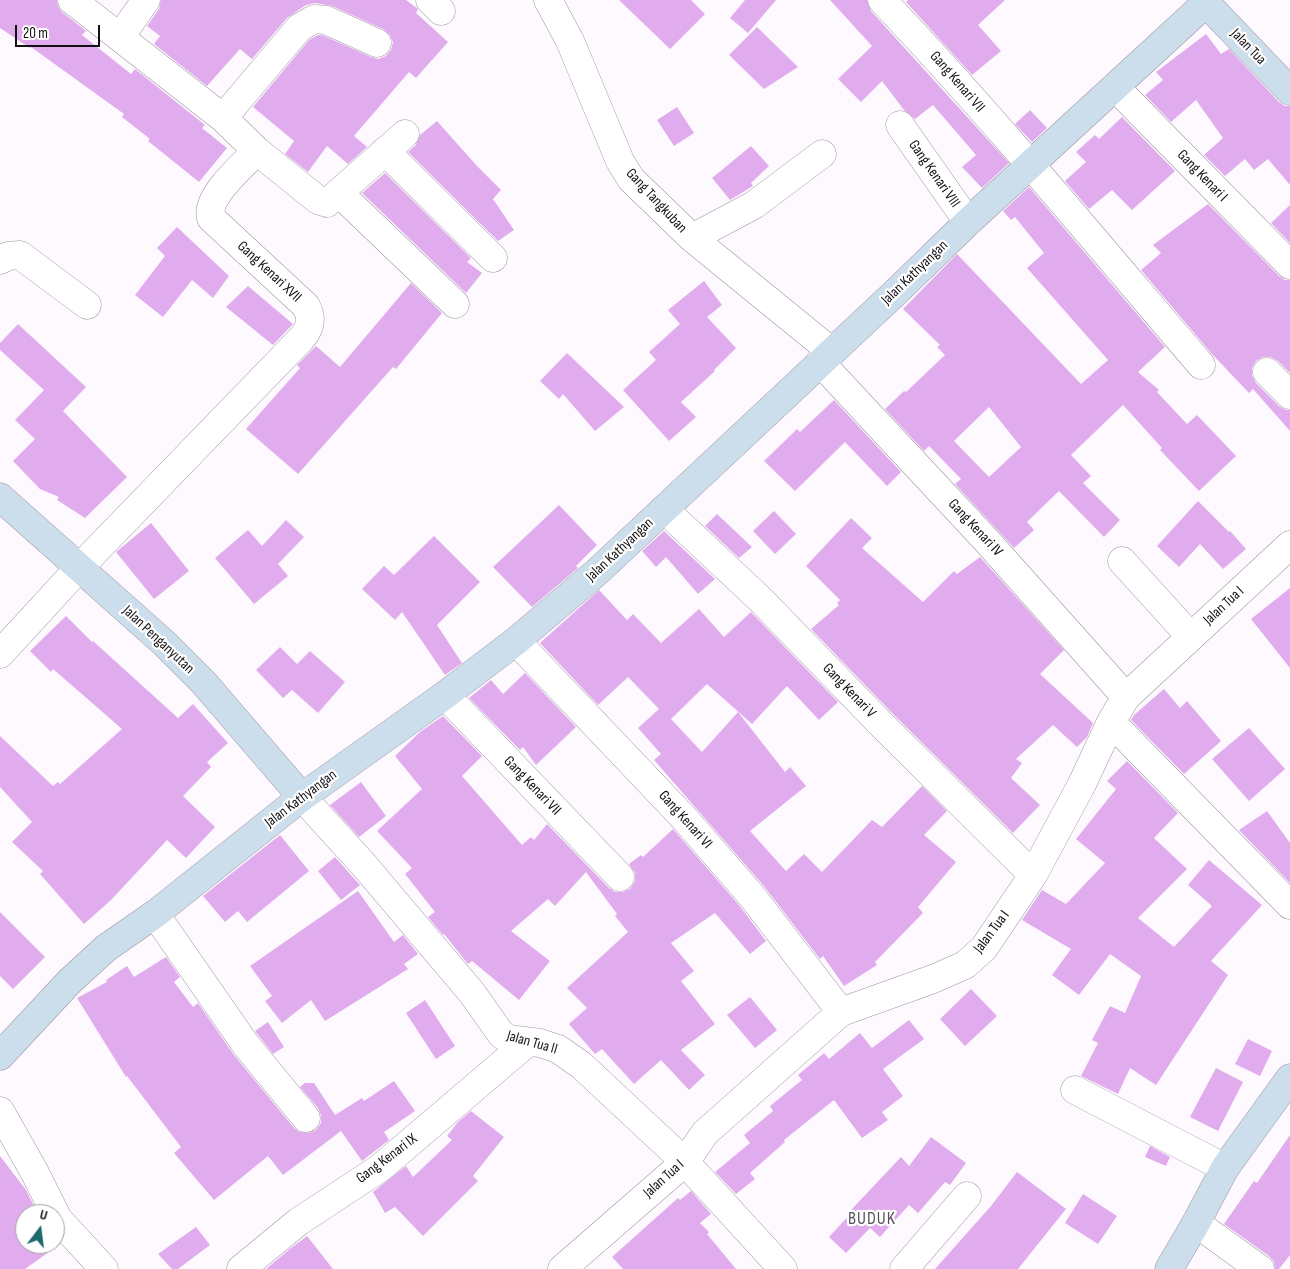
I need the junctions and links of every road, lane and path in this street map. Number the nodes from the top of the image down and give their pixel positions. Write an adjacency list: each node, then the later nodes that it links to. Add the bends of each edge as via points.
1 (72, 0): 6 (street)
2 (146, 0): 6 (street)
3 (548, 0): 19 (street, Gang Tangkuban, via 570,42 620,161 631,179)
4 (882, 0): 16 (street, Gang Kenari VII)
5 (1208, 1): 8 (street, Jalan Kathyangan); 9 (street, Jalan Tua)
6 (120, 37): 10 (street)
7 (377, 43): 10 (street, via 326,20 314,19 299,28)
8 (1115, 86): 16 (street, Jalan Kathyangan); 22 (street, Gang Kenari I)
9 (1290, 90)
10 (223, 118): 13 (street)
11 (900, 125): 18 (street, Gang Kenari VIII)
12 (405, 134): 14 (street)
13 (257, 150): 17 (street, via 318,200 327,203); 33 (street, Gang Kenari XVII, via 222,186 210,213 306,306 309,327)
14 (385, 151): 17 (street); 20 (street)
15 (822, 154): 19 (street, via 754,205)
16 (1030, 165): 18 (street, Jalan Kathyangan); 26 (street, Gang Kenari VII)
17 (338, 193): 23 (street)
18 (968, 222): 25 (street, Jalan Kathyangan)
19 (692, 238): 25 (street, Gang Tangkuban)
20 (493, 258)
21 (0, 260): 24 (street, via 20,255)
22 (1290, 265)
23 (456, 304)
24 (87, 305)
25 (826, 357): 30 (street, Jalan Kathyangan); 38 (street, Gang Kenari IV)
26 (1201, 365)
27 (1267, 372): 28 (street)
28 (1290, 395)
29 (0, 497): 33 (street, Jalan Penganyutan)
30 (664, 508): 35 (street, Jalan Kathyangan, via 597,572); 41 (street, Gang Kenari V, via 762,601)
31 (1290, 545): 34 (street, Jalan Tua I)
32 (1122, 561): 34 (street)
33 (79, 568): 36 (street, Gang Kenari XVII); 40 (street, Jalan Penganyutan, via 204,683)
34 (1191, 637): 38 (street, Jalan Tua I)
35 (516, 641): 37 (street, Jalan Kathyangan); 45 (street, Gang Kenari VI, via 684,818 751,895)
36 (0, 654)
37 (445, 695): 40 (street, Jalan Kathyangan); 42 (street, Gang Kenari VII)
38 (1126, 697): 39 (street, Jalan Tua I)
39 (1111, 722): 41 (street, Jalan Tua I); 43 (street)
40 (302, 797): 44 (street, Jalan Kathyangan); 46 (street, Jalan Tua II, via 466,985 501,1034 508,1039)
41 (1033, 875): 45 (street, Jalan Tua I, via 984,948 965,965)
42 (620, 877)
43 (1290, 905)
44 (155, 914): 47 (street, Jalan Kathyangan, via 106,948 70,981); 51 (street, via 246,1045)
45 (841, 1012): 52 (street, Jalan Tua I, via 705,1133)
46 (528, 1042): 52 (street, Jalan Tua II, via 568,1054); 57 (street, Gang Kenari IX, via 380,1168 298,1222)
47 (0, 1056)
48 (1290, 1078): 53 (street)
49 (1075, 1090): 53 (street)
50 (0, 1111): 56 (street, via 58,1219)
51 (306, 1118)
52 (685, 1162): 58 (street, Jalan Tua I); 59 (street, Jalan Tua II)
53 (1225, 1168): 55 (street)
54 (967, 1196): 60 (street)
55 (1196, 1223): 61 (street); 62 (street)
56 (104, 1269)
57 (241, 1269)
58 (562, 1269)
59 (783, 1269)
60 (904, 1269)
61 (1169, 1269)
62 (1260, 1269)

